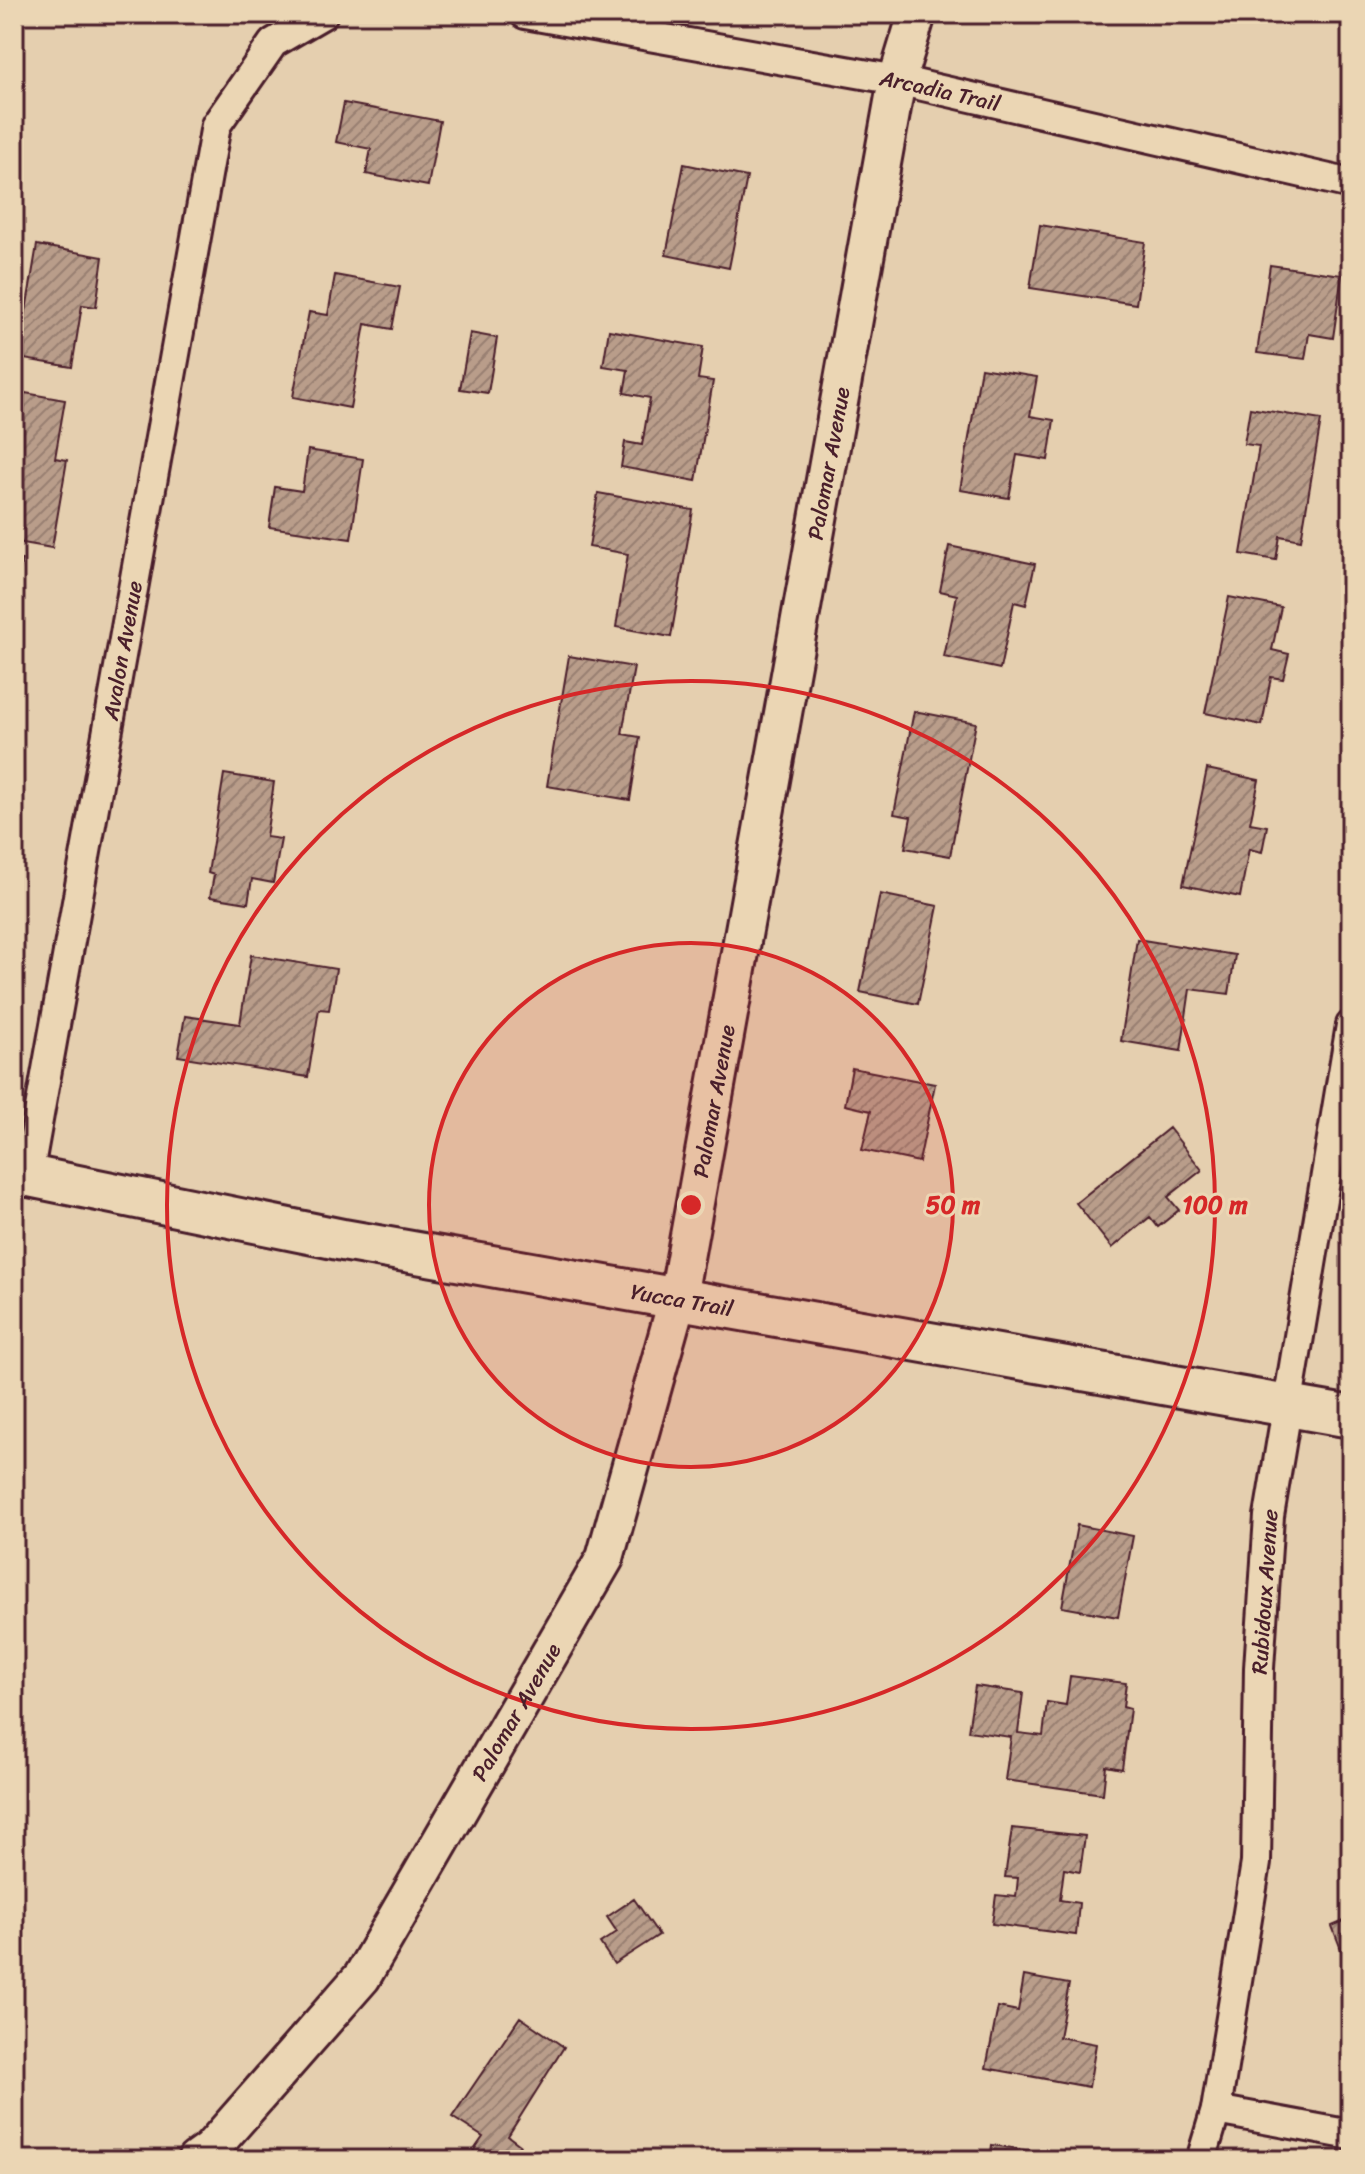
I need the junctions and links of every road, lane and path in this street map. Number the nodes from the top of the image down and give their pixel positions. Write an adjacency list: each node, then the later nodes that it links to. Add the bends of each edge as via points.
1 (323, 14): 7 (street, Avalon Avenue, via 273,43 216,125)
2 (525, 14): 4 (street, Arcadia Trail)
3 (917, 14): 4 (street, Palomar Avenue)
4 (897, 80): 5 (street, Arcadia Trail); 8 (street, Palomar Avenue)
5 (1351, 184)
6 (1351, 1025): 9 (street, Rubidoux Avenue)
7 (21, 1175): 8 (main road, Yucca Trail, via 343,1240)
8 (678, 1297): 9 (main road, Yucca Trail); 13 (street, Palomar Avenue, via 605,1558 362,1977)
9 (1289, 1406): 10 (main road, Yucca Trail); 11 (street, Rubidoux Avenue, via 1269,1516 1259,1668 1256,1863)
10 (1351, 1417)
11 (1216, 2110): 12 (street); 14 (street, Rubidoux Avenue)
12 (1351, 2135)
13 (196, 2160)
14 (1201, 2160)

